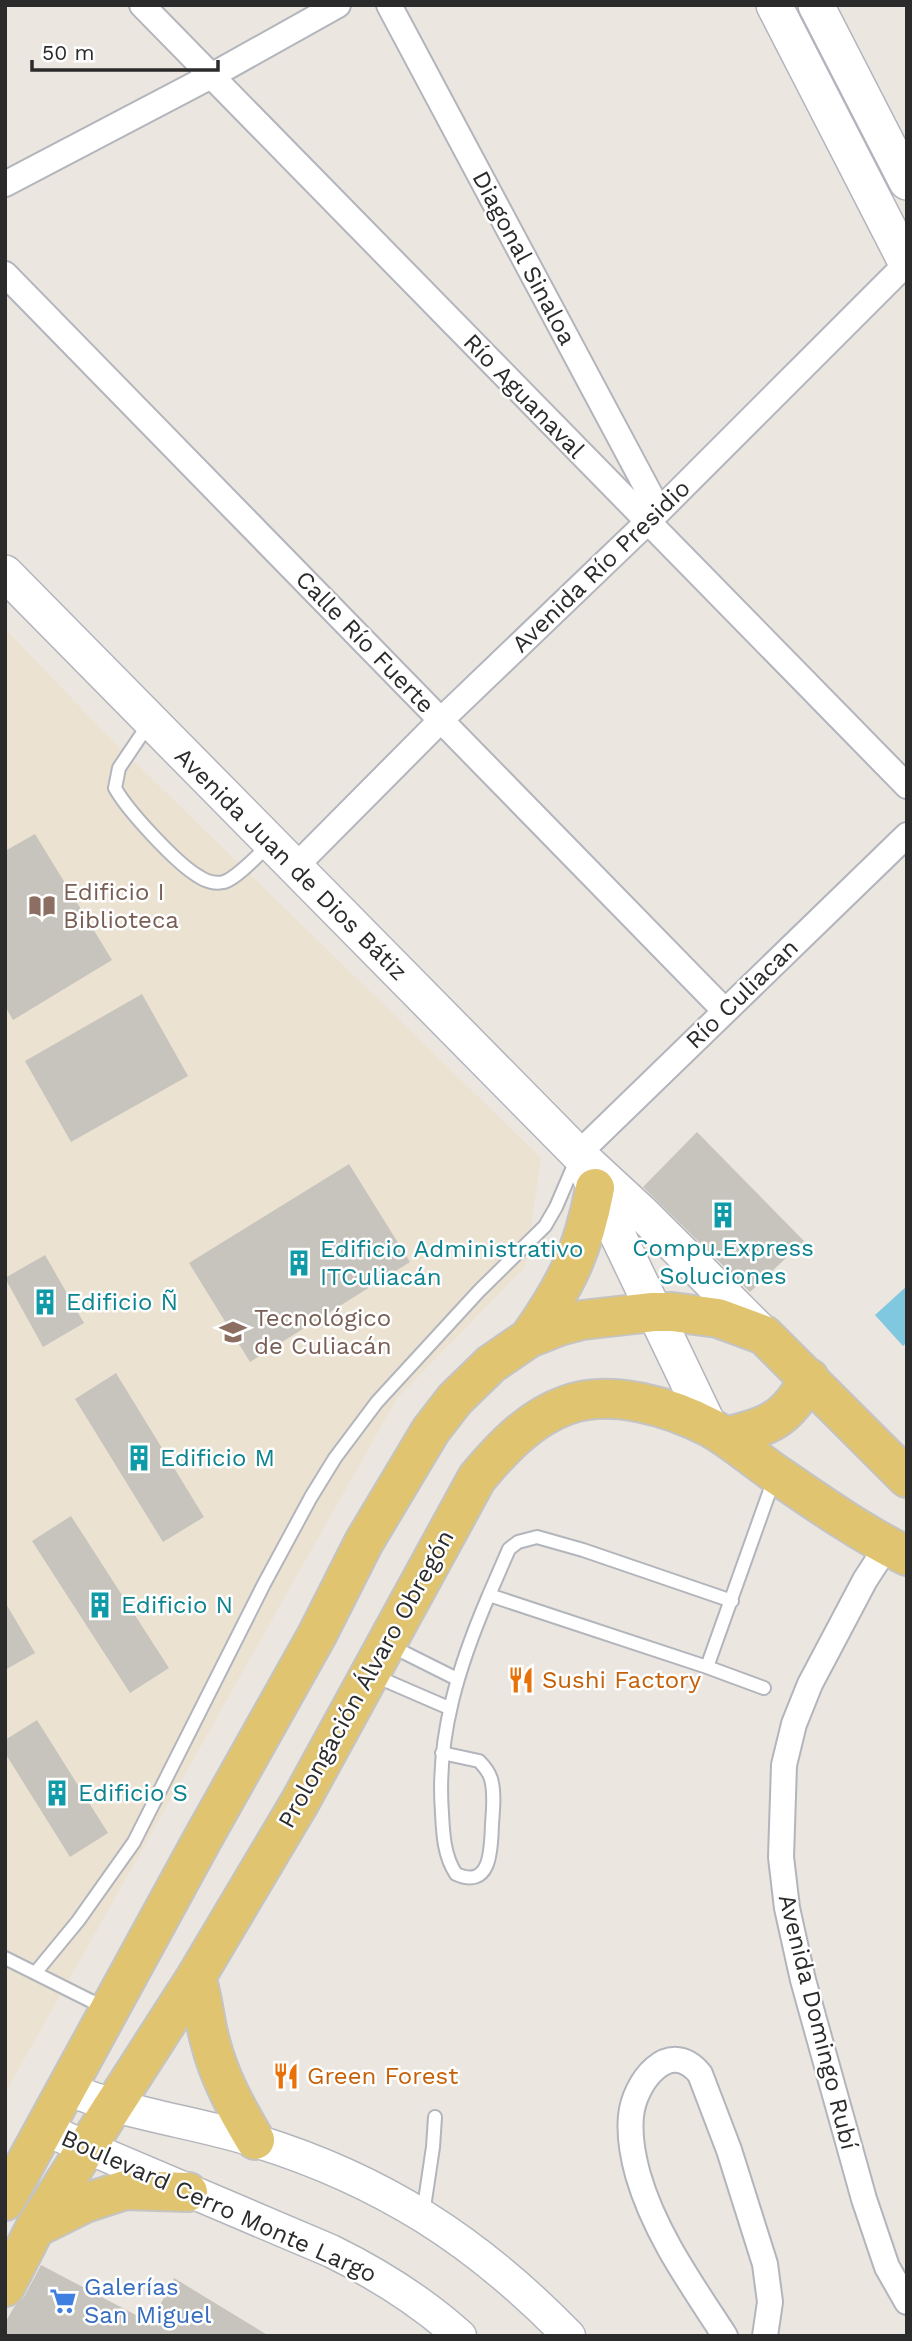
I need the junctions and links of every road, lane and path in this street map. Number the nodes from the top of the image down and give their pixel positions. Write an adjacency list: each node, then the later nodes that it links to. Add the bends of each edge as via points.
1 (142, 5): 6 (street, Río Aguanaval)
2 (338, 5): 6 (street)
3 (389, 5): 11 (street, Diagonal Sinaloa)
4 (774, 5): 9 (main road)
5 (816, 5): 7 (main road)
6 (211, 76): 8 (street); 11 (street, Río Aguanaval)
7 (907, 182)
8 (5, 184)
9 (907, 263): 11 (street, Avenida Río Presidio)
10 (5, 274): 13 (street, Calle Río Fuerte)
11 (653, 516): 13 (street, Avenida Río Presidio); 15 (street, Río Aguanaval)
12 (5, 573): 14 (main road, Avenida Juan de Dios Bátiz)
13 (441, 720): 18 (street, Avenida Río Presidio); 19 (street, Calle Río Fuerte)
14 (150, 721): 17 (main road, Avenida Juan de Dios Bátiz); 17 (lane, via 119,768 115,788 180,862 200,878 221,883)
15 (907, 786)
16 (907, 835): 19 (street, Río Culiacan)
17 (270, 844): 18 (main road, Avenida Juan de Dios Bátiz)
18 (294, 868): 20 (main road, Avenida Juan de Dios Bátiz)
19 (725, 1011): 20 (street, Río Culiacan)
20 (587, 1171): 21 (main road, Avenida Juan de Dios Bátiz); 22 (main road, Avenida Juan de Dios Bátiz, via 644,1215); 23 (main road, via 587,1228 573,1267); 38 (lane, via 545,1226 377,1402 335,1458 264,1584 134,1842)
21 (653, 1312): 22 (main road, via 718,1318); 23 (main road, via 582,1320); 25 (main road, Avenida Juan de Dios Bátiz)
22 (764, 1335): 24 (main road)
23 (529, 1338): 40 (main road, via 470,1382 431,1430 364,1542)
24 (809, 1378): 25 (main road, via 796,1402 779,1417 760,1428); 27 (main road)
25 (718, 1433): 26 (main road, Prolongación Álvaro Obregón); 31 (main road, Prolongación Álvaro Obregón, via 655,1407 624,1400 595,1399 568,1405 537,1420 513,1438 477,1478)
26 (776, 1474): 28 (main road, Prolongación Álvaro Obregón); 30 (lane)
27 (907, 1478)
28 (897, 1551): 52 (street, Avenida Domingo Rubí, via 865,1580 794,1724 784,1765 781,1857 803,1980 864,2199 887,2267)
29 (489, 1595): 30 (lane, via 509,1549 537,1537); 32 (lane); 33 (lane)
30 (732, 1601): 32 (lane)
31 (379, 1659): 33 (lane); 35 (lane); 39 (main road, Prolongación Álvaro Obregón)
32 (707, 1667): 34 (lane)
33 (457, 1679): 35 (lane)
34 (764, 1688)
35 (449, 1708): 36 (lane)
36 (442, 1753): 36 (lane, via 440,1792 446,1852 456,1874 478,1876 491,1854 491,1779 479,1761)
37 (5, 1958): 38 (lane)
38 (36, 1972): 40 (lane)
39 (196, 1977): 42 (main road, Prolongación Álvaro Obregón); 45 (main road, via 221,2077)
40 (110, 2011): 41 (main road)
41 (66, 2088): 42 (street, Boulevard Cerro Monte Largo); 44 (main road)
42 (114, 2106): 45 (street, Boulevard Cerro Monte Largo); 46 (main road, Prolongación Álvaro Obregón)
43 (435, 2117): 49 (lane)
44 (44, 2129): 46 (street, Boulevard Cerro Monte Largo); 48 (main road)
45 (255, 2140): 49 (street, Boulevard Cerro Monte Largo, via 349,2176)
46 (88, 2149): 47 (street, Boulevard Cerro Monte Largo); 50 (main road, Prolongación Álvaro Obregón)
47 (187, 2192): 50 (main road, via 125,2190 85,2203); 53 (street, Boulevard Cerro Monte Largo, via 373,2272)
48 (5, 2201)
49 (423, 2214): 54 (street, Boulevard Cerro Monte Largo, via 504,2274)
50 (36, 2228): 51 (main road, Prolongación Álvaro Obregón)
51 (5, 2287)
52 (907, 2302)
53 (460, 2336)
54 (569, 2336)
55 (725, 2336): 56 (street, via 684,2275 654,2218 632,2146 635,2095 654,2069 672,2059 684,2061 700,2074 729,2150 765,2264 769,2319)
56 (765, 2336)

